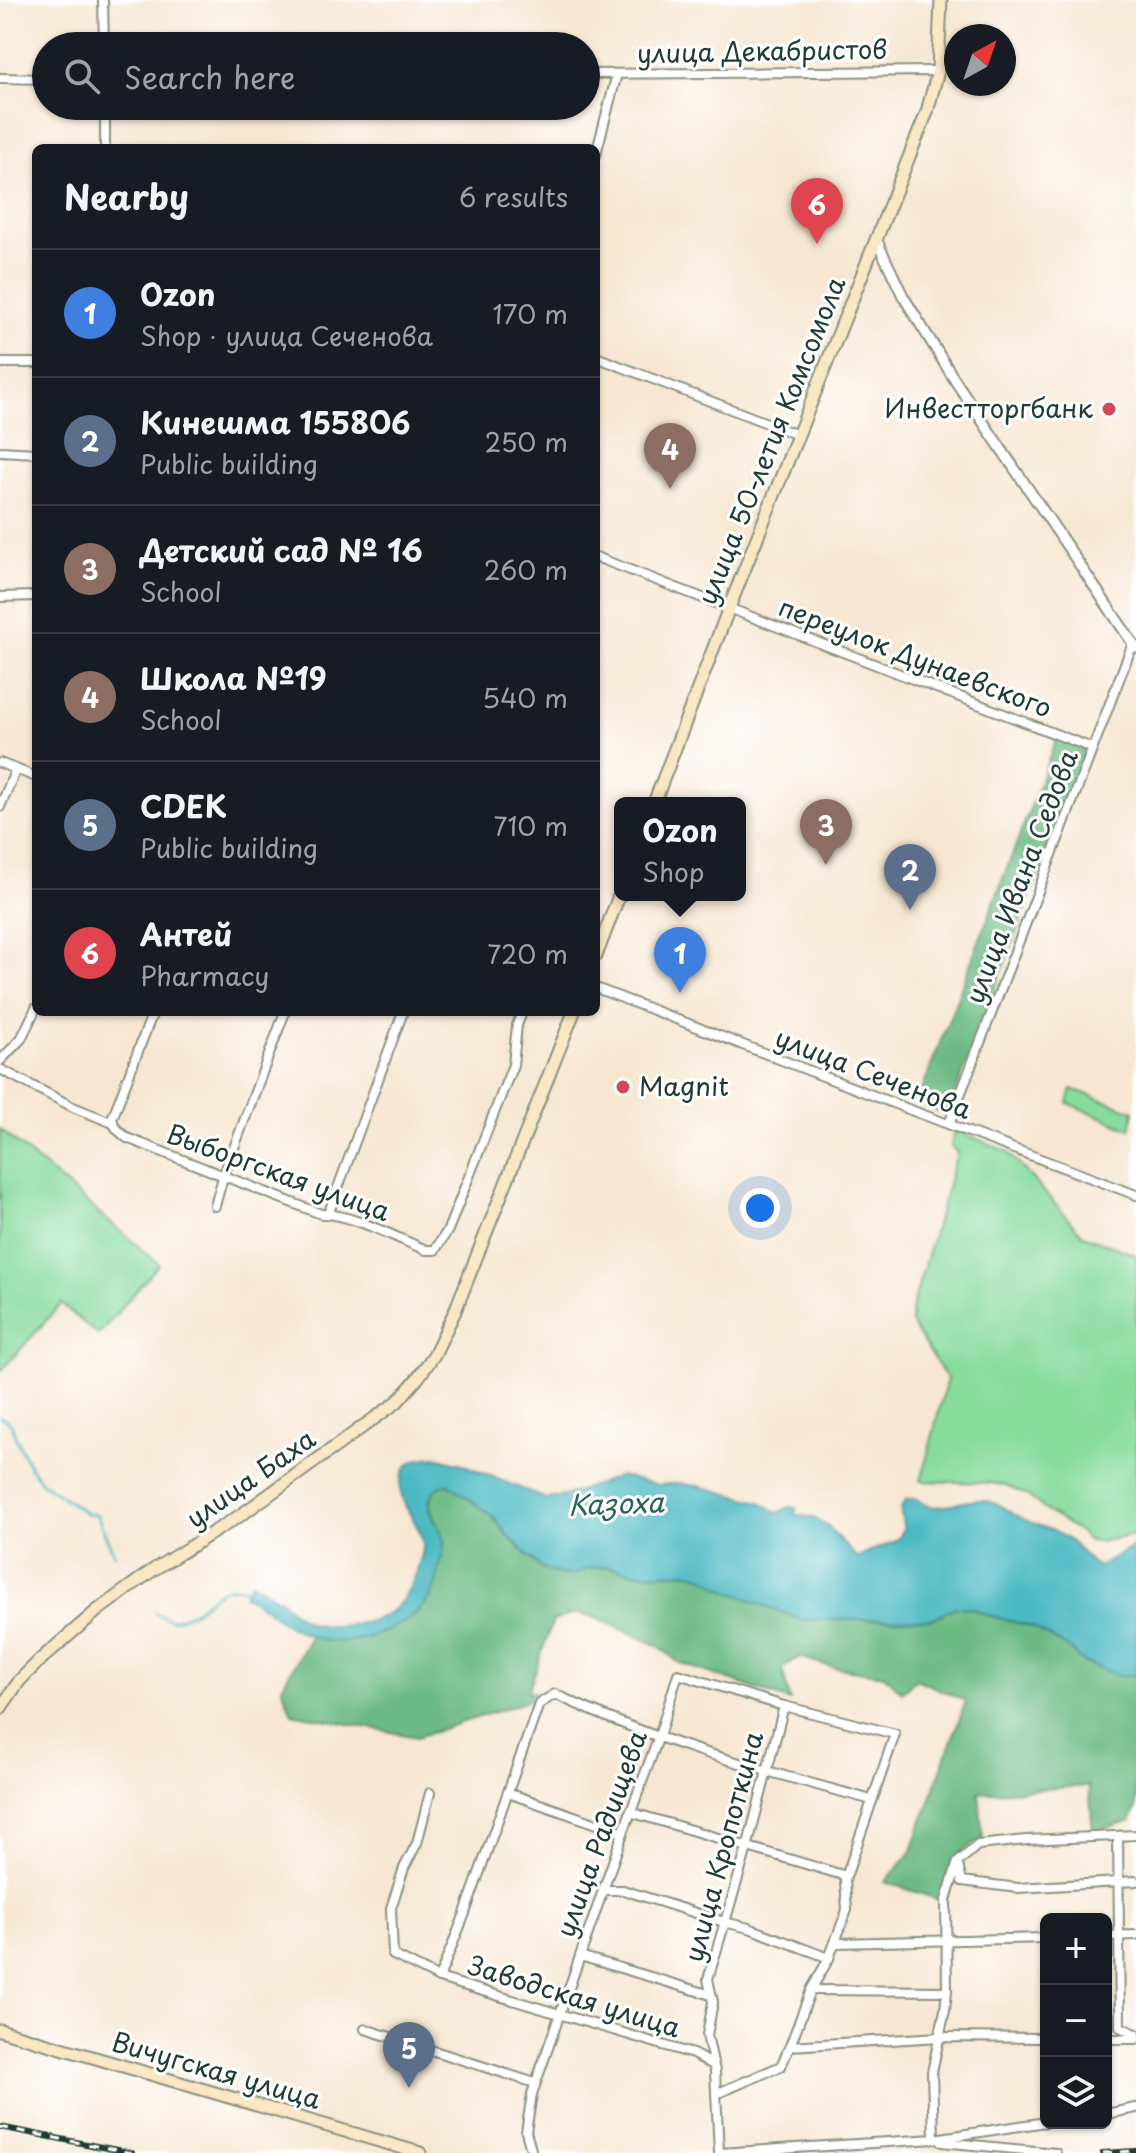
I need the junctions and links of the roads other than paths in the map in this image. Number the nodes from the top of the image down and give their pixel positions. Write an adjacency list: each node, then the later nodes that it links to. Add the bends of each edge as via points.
1 (103, 0): 3 (street)
2 (941, 0): 4 (main road, улица 50-летия Комсомола)
3 (104, 32)
4 (938, 71): 6 (street, улица Декабристов); 12 (main road, улица 50-летия Комсомола)
5 (600, 74): 6 (street, улица Декабристов)
6 (617, 74): 11 (street)
7 (0, 78): 8 (street)
8 (32, 79)
9 (105, 120): 10 (street)
10 (105, 144)
11 (599, 144)
12 (876, 239): 16 (main road, улица 50-летия Комсомола); 23 (street, via 942,360)
13 (600, 359): 16 (street)
14 (0, 363): 15 (street)
15 (32, 363)
16 (798, 435): 22 (main road, улица 50-летия Комсомола)
17 (0, 451): 18 (street)
18 (32, 453)
19 (600, 559): 22 (street, переулок Дунаевского)
20 (32, 596): 21 (street)
21 (0, 597)
22 (729, 608): 24 (street, переулок Дунаевского); 28 (main road, улица 50-летия Комсомола)
23 (1134, 646): 42 (street, улица Ивана Седова)
24 (1087, 746)
25 (0, 763): 26 (street)
26 (16, 769): 27 (street); 29 (street)
27 (32, 775)
28 (656, 797)
29 (0, 807)
30 (617, 901): 31 (main road)
31 (600, 946)
32 (600, 990): 42 (street, улица Сеченова)
33 (32, 1016): 39 (street, via 21,1039)
34 (151, 1016): 41 (street)
35 (283, 1016): 43 (street)
36 (402, 1016): 46 (street)
37 (520, 1016): 46 (street, Выборгская улица, via 513,1065 448,1230 435,1250)
38 (572, 1016): 48 (main road, улица Баха, via 445,1335 417,1379 385,1412 98,1610 20,1680)
39 (0, 1061)
40 (0, 1069): 41 (street, Выборгская улица)
41 (112, 1121): 43 (street, Выборгская улица, via 127,1138)
42 (949, 1124): 44 (street, улица Сеченова)
43 (223, 1177): 45 (street); 46 (street, Выборгская улица, via 321,1214)
44 (1136, 1195)
45 (215, 1206)
46 (329, 1212)
47 (784, 1706): 49 (street, улица Радищева, via 678,1674); 50 (street, улица Кропоткина); 53 (street, via 895,1734)
48 (0, 1709)
49 (659, 1736): 50 (street); 52 (street, Заводская улица, via 555,1694 539,1704); 54 (street, улица Радищева)
50 (767, 1772): 53 (street); 58 (street, улица Кропоткина)
51 (430, 1793): 73 (street, via 391,1908 393,1955)
52 (508, 1793): 55 (street); 73 (street, Заводская улица)
53 (872, 1800): 60 (street)
54 (630, 1812): 55 (street, улица Радищева); 58 (street)
55 (623, 1833): 63 (street, улица Радищева)
56 (1136, 1835): 57 (street)
57 (1118, 1836): 59 (street, via 978,1845); 62 (street)
58 (747, 1848): 60 (street); 64 (street, улица Кропоткина)
59 (958, 1862): 62 (street, via 962,1881 983,1884 1018,1888); 69 (street, via 946,1900)
60 (846, 1876): 70 (street, via 847,1910)
61 (1136, 1881): 62 (street)
62 (1119, 1883): 67 (street)
63 (603, 1890): 64 (street, via 623,1890); 71 (street, улица Радищева)
64 (724, 1922): 72 (street); 76 (street, улица Кропоткина, via 708,1979)
65 (1136, 1935): 67 (street)
66 (1112, 1936): 67 (street)
67 (1119, 1936): 80 (street, via 1120,2027)
68 (1040, 1938): 69 (street)
69 (946, 1940): 70 (street); 75 (street)
70 (836, 1943): 72 (street)
71 (580, 1956): 76 (street); 77 (street, улица Радищева)
72 (829, 1958): 74 (street)
73 (439, 1978): 77 (street, Заводская улица)
74 (811, 1990): 75 (street); 84 (street)
75 (947, 1991): 81 (street)
76 (711, 1995): 85 (street, улица Кропоткина, via 707,2035)
77 (561, 2010): 85 (street, Заводская улица); 86 (street, улица Радищева)
78 (365, 2029): 86 (street)
79 (0, 2030): 93 (main road, Вичугская улица)
80 (1136, 2036): 83 (street)
81 (940, 2037): 82 (street); 84 (street); 91 (street, via 932,2072)
82 (1040, 2038)
83 (1112, 2038)
84 (790, 2046): 87 (street, via 781,2066)
85 (713, 2065): 87 (street, улица Кропоткина)
86 (535, 2083): 94 (street, улица Радищева, via 526,2132)
87 (716, 2094): 95 (street, улица Кропоткина)
88 (1136, 2108): 89 (street)
89 (1112, 2113)
90 (1040, 2123): 91 (street)
91 (934, 2139): 92 (street)
92 (923, 2140): 95 (street); 96 (street)
93 (420, 2153)
94 (532, 2153)
95 (720, 2153)
96 (1056, 2153)

